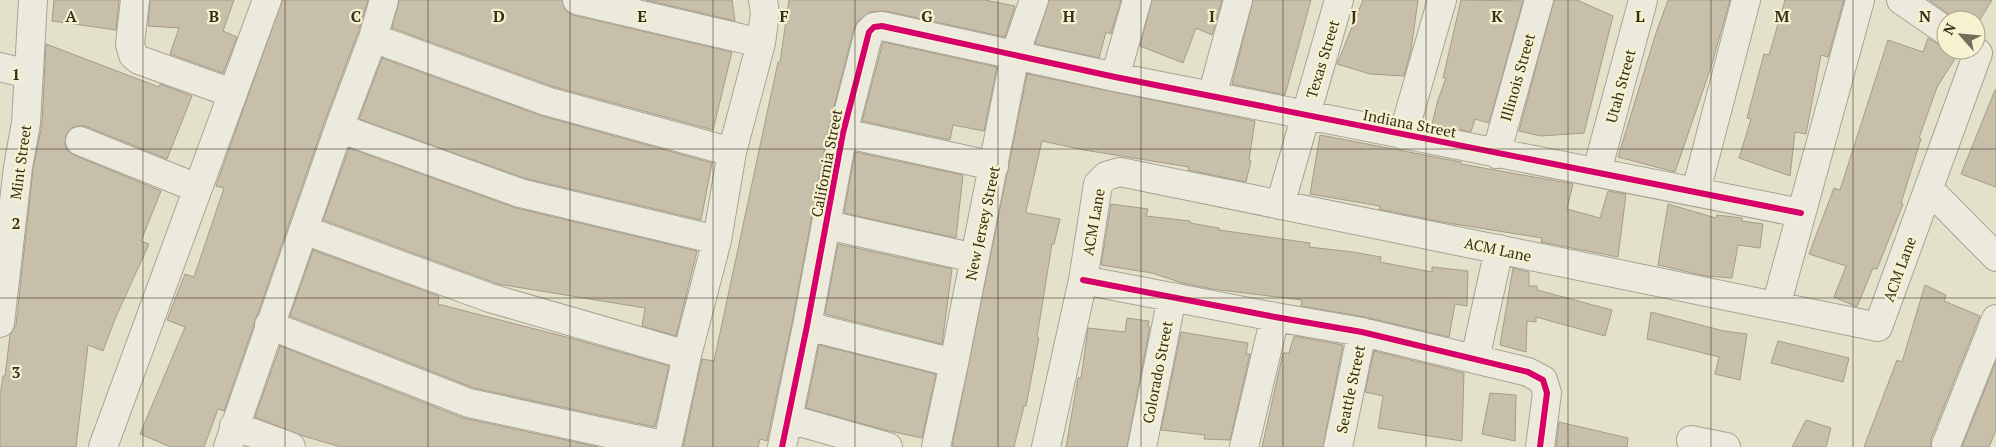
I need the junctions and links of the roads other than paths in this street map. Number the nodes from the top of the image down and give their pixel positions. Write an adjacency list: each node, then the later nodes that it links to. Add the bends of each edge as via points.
1 (33, 0): 23 (street, Mint Street)
2 (135, 0): 25 (street, via 130,44 132,55)
3 (268, 0): 25 (street)
4 (384, 0): 18 (street)
5 (577, 0): 19 (street)
6 (763, 0): 19 (street, via 765,13)
7 (1034, 0): 20 (street, New Jersey Street)
8 (1137, 0): 24 (street)
9 (1238, 0): 26 (street)
10 (1339, 0): 27 (street, Texas Street)
11 (1442, 0): 30 (street)
12 (1539, 0): 33 (street, Illinois Street)
13 (1643, 0): 36 (street, Utah Street)
14 (1746, 0): 39 (street)
15 (1860, 0): 41 (street)
16 (1901, 0): 17 (street)
17 (1936, 24)
18 (372, 38): 28 (street); 32 (street, via 546,101)
19 (761, 43): 32 (street)
20 (1015, 55): 24 (street, Indiana Street); 29 (street, California Street, via 882,26 874,27 868,32); 35 (street, New Jersey Street)
21 (1973, 60): 38 (street, ACM Lane)
22 (0, 67): 23 (street)
23 (28, 74): 34 (street, Mint Street, via 26,123)
24 (1114, 77): 26 (street, Indiana Street)
25 (232, 94): 37 (street)
26 (1212, 96): 27 (street, Indiana Street)
27 (1305, 115): 30 (street, Indiana Street); 40 (street, Texas Street)
28 (339, 128): 43 (street); 44 (street, via 520,193)
29 (843, 132): 35 (street); 42 (street, California Street)
30 (1403, 135): 33 (street, Indiana Street)
31 (80, 141): 37 (street)
32 (732, 152): 44 (street)
33 (1496, 154): 36 (street, Indiana Street)
34 (9, 165): 48 (street, Mint Street)
35 (994, 166): 47 (street, New Jersey Street)
36 (1597, 171): 39 (street, Indiana Street)
37 (197, 188): 66 (street)
38 (1928, 189): 46 (street); 51 (street, ACM Lane, via 1878,327)
39 (1696, 191): 41 (street, Indiana Street)
40 (1280, 205): 45 (street, ACM Lane); 49 (street, ACM Lane, via 1120,172 1106,176 1098,184)
41 (1801, 212): 51 (street)
42 (826, 225): 47 (street); 56 (street, California Street)
43 (304, 230): 55 (street); 58 (street, via 490,298)
44 (717, 240): 58 (street)
45 (1499, 249): 51 (street, ACM Lane); 59 (street)
46 (1996, 257)
47 (975, 258): 60 (street, New Jersey Street)
48 (3, 266): 54 (street, Mint Street)
49 (1083, 280): 50 (street); 71 (street, ACM Lane)
50 (1172, 297): 52 (street); 72 (street, Colorado Street)
51 (1776, 306)
52 (1275, 317): 57 (street); 73 (street)
53 (1996, 318): 64 (street)
54 (0, 323)
55 (269, 325): 62 (street); 65 (street, via 469,403)
56 (807, 326): 60 (street); 61 (street, California Street)
57 (1362, 332): 59 (street); 74 (street, Seattle Street)
58 (687, 354): 65 (street)
59 (1475, 359): 75 (street, via 1528,372 1544,380 1547,394)
60 (954, 363): 70 (street, New Jersey Street)
61 (789, 419): 68 (street, California Street); 69 (street)
62 (231, 437): 67 (street)
63 (1691, 440): 76 (street)
64 (1946, 445)
65 (667, 446)
66 (103, 447)
67 (291, 447)
68 (782, 447)
69 (888, 447)
70 (936, 447)
71 (1046, 447)
72 (1142, 447)
73 (1244, 447)
74 (1338, 447)
75 (1540, 447)
76 (1726, 447)

